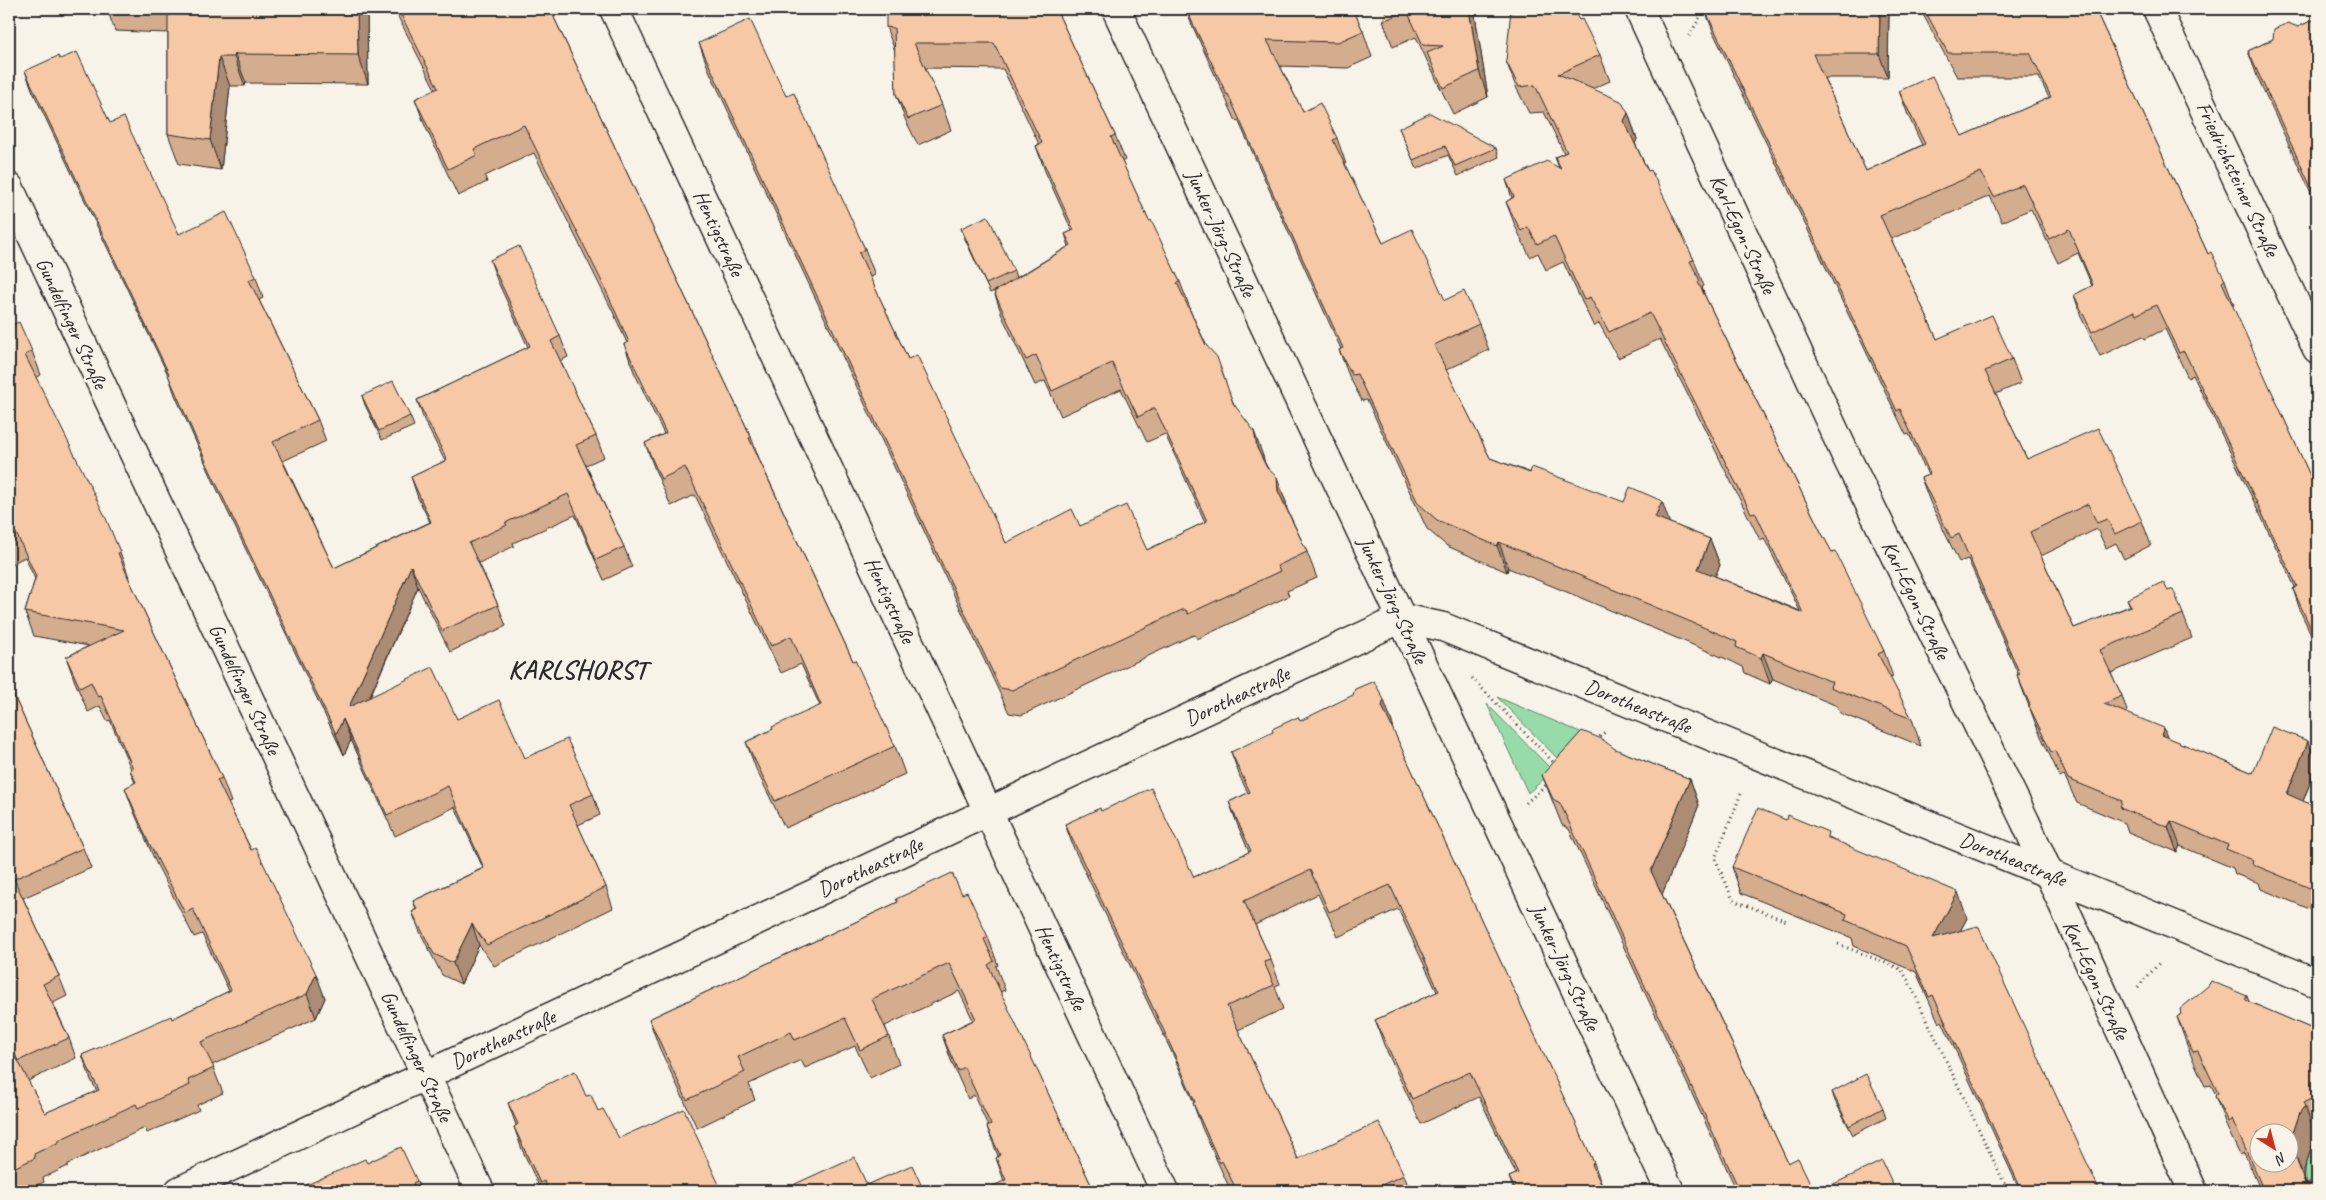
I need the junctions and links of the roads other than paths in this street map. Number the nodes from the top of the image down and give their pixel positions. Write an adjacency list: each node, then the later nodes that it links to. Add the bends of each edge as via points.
1 (614, 9): 8 (street, Hentigstraße)
2 (1116, 9): 7 (street, Junker-Jörg-Straße)
3 (1639, 9): 9 (street, Karl-Egon-Straße, via 1847,458)
4 (2158, 9): 6 (street, Friedrichsteiner Straße)
5 (9, 187): 11 (street, Gundelfinger Straße)
6 (2317, 350)
7 (1402, 618): 8 (street, Dorotheastraße); 9 (street, Dorotheastraße, via 1443,627); 15 (street, Junker-Jörg-Straße)
8 (989, 811): 11 (street, Dorotheastraße); 14 (street, Hentigstraße)
9 (2048, 873): 10 (street, Dorotheastraße); 16 (street, Karl-Egon-Straße)
10 (2317, 983)
11 (426, 1075): 12 (street, Dorotheastraße); 13 (street, Gundelfinger Straße)
12 (179, 1191)
13 (480, 1191)
14 (1166, 1191)
15 (1670, 1191)
16 (2193, 1191)

